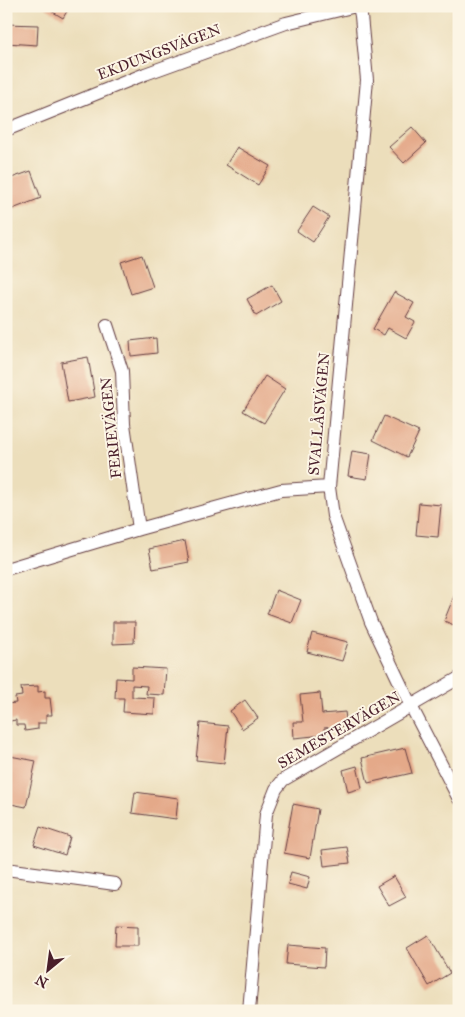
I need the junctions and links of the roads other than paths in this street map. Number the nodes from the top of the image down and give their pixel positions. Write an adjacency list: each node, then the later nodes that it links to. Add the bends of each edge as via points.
1 (358, 6): 2 (street, EKDUNGSVÄGEN, via 286,23 145,74); 4 (street, SVALLÅSVÄGEN, via 367,80)
2 (6, 130)
3 (107, 325): 5 (street, FERIEVÄGEN, via 122,370 124,424)
4 (329, 487): 5 (street, via 280,490); 8 (street, SVALLÅSVÄGEN, via 333,516 371,622)
5 (139, 529): 6 (street)
6 (6, 569)
7 (459, 678): 8 (street, SEMESTERVÄGEN)
8 (411, 706): 9 (street, SVALLÅSVÄGEN); 12 (street, SEMESTERVÄGEN, via 283,780 276,790 266,814)
9 (459, 799)
10 (6, 869): 11 (street)
11 (115, 884)
12 (249, 1011)

